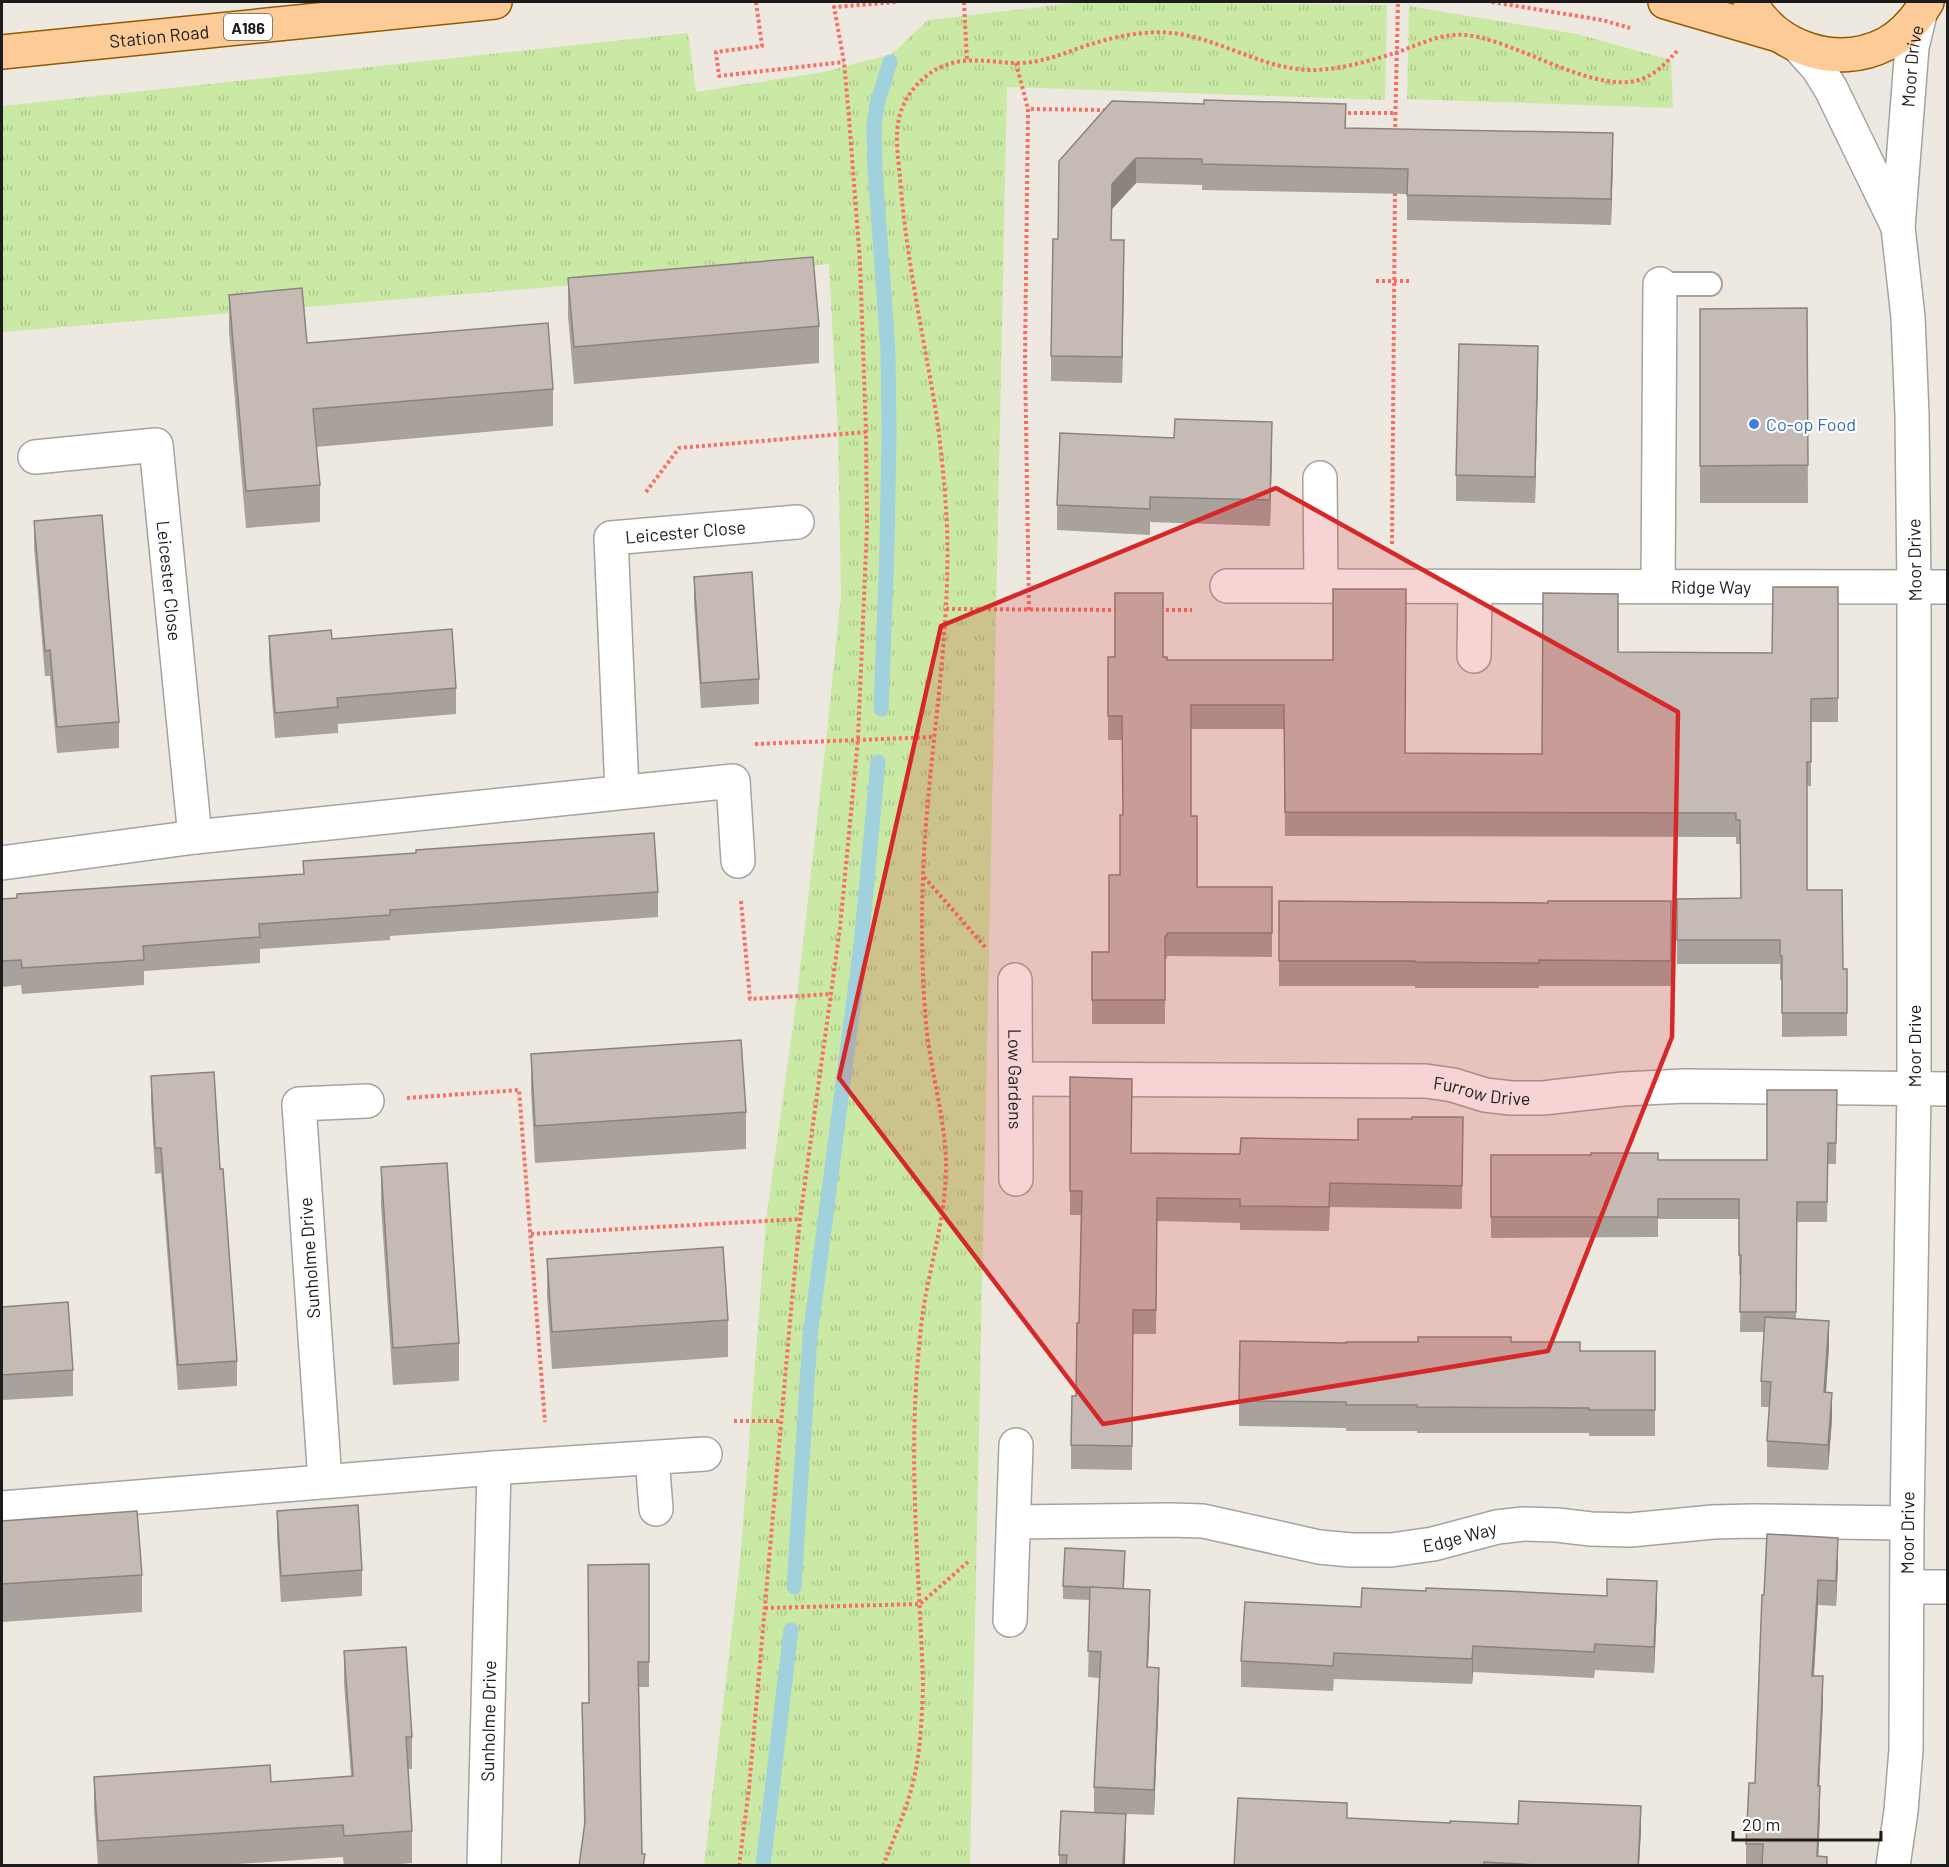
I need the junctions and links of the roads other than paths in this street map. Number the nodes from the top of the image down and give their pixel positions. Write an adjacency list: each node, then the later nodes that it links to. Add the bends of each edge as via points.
1 (495, 2): 6 (main road, Station Road / A186)
2 (1665, 2): 5 (main road)
3 (1750, 2): 5 (main road, via 1762,20)
4 (1923, 8): 5 (main road, via 1905,30 1886,44 1865,52 1818,53); 7 (street, Moor Drive, via 1912,47)
5 (1789, 41): 7 (street, Moor Drive, via 1818,68 1831,89)
6 (2, 52)
7 (1898, 227): 17 (street, Moor Drive, via 1908,317)
8 (1660, 284): 9 (lane); 15 (street)
9 (1710, 284)
10 (35, 457): 21 (street, Leicester Close, via 156,445)
11 (1320, 478): 14 (street)
12 (797, 522): 20 (street, Leicester Close, via 611,538)
13 (1227, 586): 14 (street, Ridge Way)
14 (1321, 586): 16 (street, Ridge Way)
15 (1658, 586): 16 (street, Ridge Way); 17 (street, Ridge Way)
16 (1475, 587): 19 (street)
17 (1914, 587): 18 (street, Ridge Way); 26 (street, Moor Drive)
18 (1947, 587)
19 (1474, 656)
20 (622, 791): 21 (street); 22 (street, via 734,781)
21 (195, 837): 23 (street)
22 (738, 861)
23 (2, 864)
24 (1015, 980): 25 (street, Low Gardens)
25 (1017, 1080): 26 (street, Furrow Drive, via 1426,1081 1511,1098 1685,1086); 29 (street, Low Gardens)
26 (1914, 1089): 27 (street, Furrow Drive); 38 (street, Moor Drive)
27 (1947, 1089)
28 (367, 1101): 34 (street, Sunholme Drive, via 299,1104)
29 (1016, 1179)
30 (1016, 1445): 37 (street)
31 (705, 1454): 32 (street)
32 (652, 1458): 33 (street); 36 (street)
33 (494, 1468): 34 (street); 42 (street, Sunholme Drive)
34 (324, 1481): 35 (street)
35 (2, 1508)
36 (656, 1509)
37 (1014, 1522): 38 (street, Edge Way, via 1203,1521 1319,1547 1352,1550 1433,1544 1523,1524 1630,1530 1752,1521); 41 (street)
38 (1907, 1523): 39 (street, Moor Drive)
39 (1907, 1587): 40 (street); 43 (street, Moor Drive, via 1906,1750)
40 (1947, 1587)
41 (1010, 1620)
42 (484, 1866)
43 (1893, 1866)

